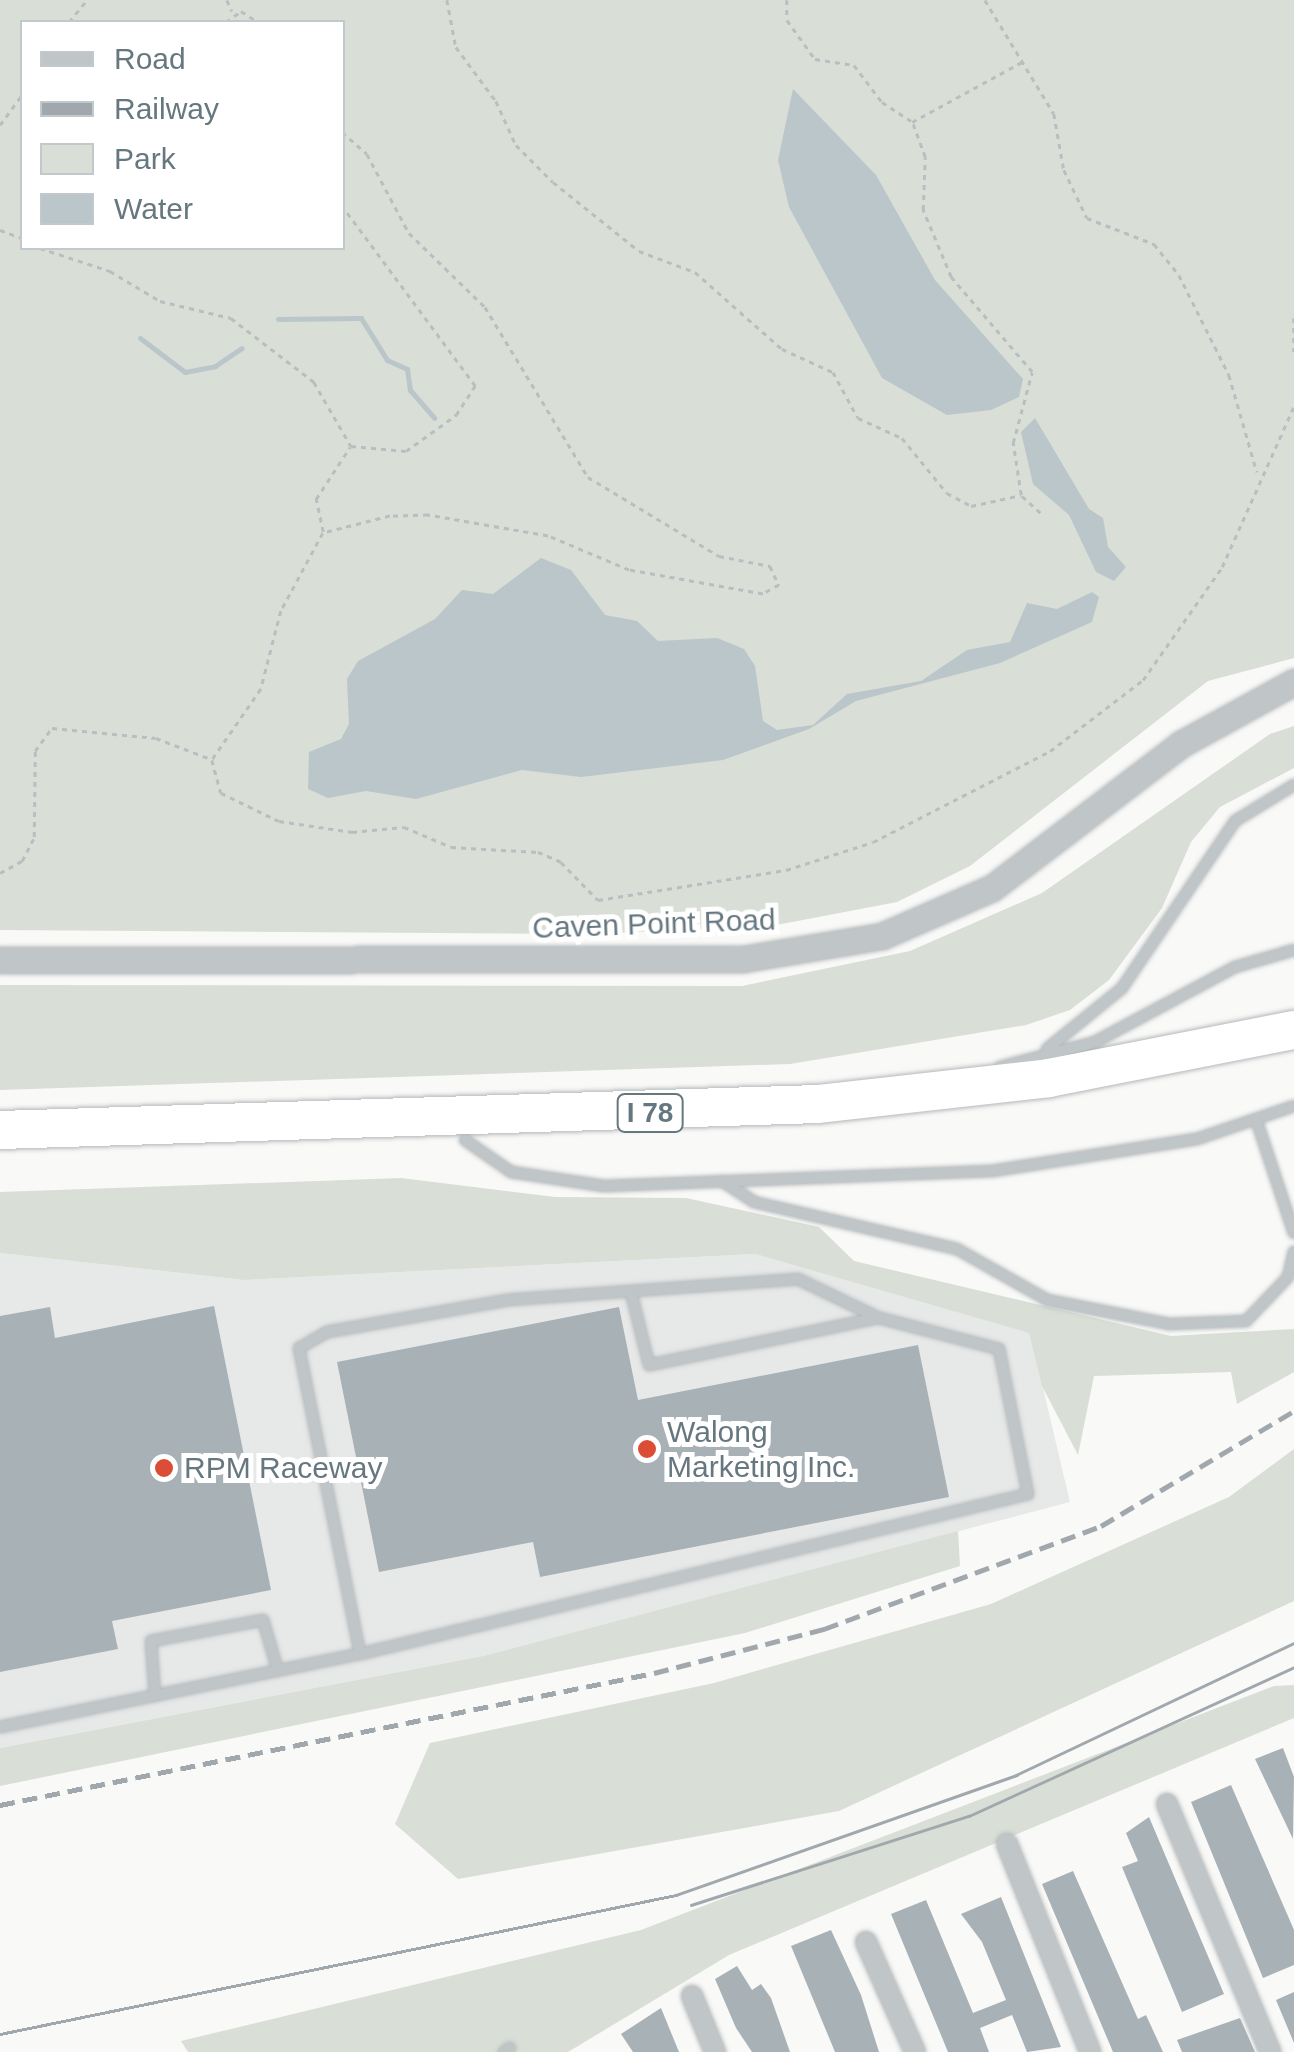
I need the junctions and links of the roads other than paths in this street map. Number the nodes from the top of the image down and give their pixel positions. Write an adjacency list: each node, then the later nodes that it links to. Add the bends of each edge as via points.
1 (1294, 682): 4 (street, Caven Point Road, via 1181,744 992,888 882,936 724,960)
2 (1294, 785): 7 (lane, via 1235,821 1122,988)
3 (1294, 950): 7 (lane, via 1235,968 1094,1042)
4 (0, 960)
5 (1294, 1030): 8 (highway, I 78, via 1087,1072)
6 (1294, 1055): 12 (highway, I 78, via 1080,1097 890,1122)
7 (1035, 1056): 8 (lane)
8 (895, 1098): 11 (highway, I 78, via 700,1112)
9 (1294, 1106): 10 (lane)
10 (1256, 1119): 14 (lane, via 1076,1162); 15 (lane)
11 (0, 1130)
12 (466, 1140): 13 (highway, I 78); 14 (lane, via 511,1172 551,1181)
13 (0, 1154)
14 (722, 1181): 16 (lane, via 754,1202 957,1249 1048,1300 1130,1319 1246,1321 1288,1277)
15 (1294, 1233)
16 (1294, 1252)
17 (631, 1292): 18 (lane, via 798,1278); 18 (lane, via 649,1364); 19 (lane, via 412,1316 327,1332 298,1348)
18 (878, 1318): 19 (lane, via 999,1349 1028,1494)
19 (360, 1654): 20 (lane)
20 (278, 1671): 21 (lane); 21 (lane, via 263,1620 150,1640)
21 (155, 1696): 22 (lane)
22 (0, 1727)
23 (1167, 1804): 30 (street)
24 (1007, 1844): 29 (street)
25 (866, 1942): 28 (street)
26 (692, 1996): 27 (street)
27 (715, 2052)
28 (915, 2052)
29 (1090, 2052)
30 (1270, 2052)

